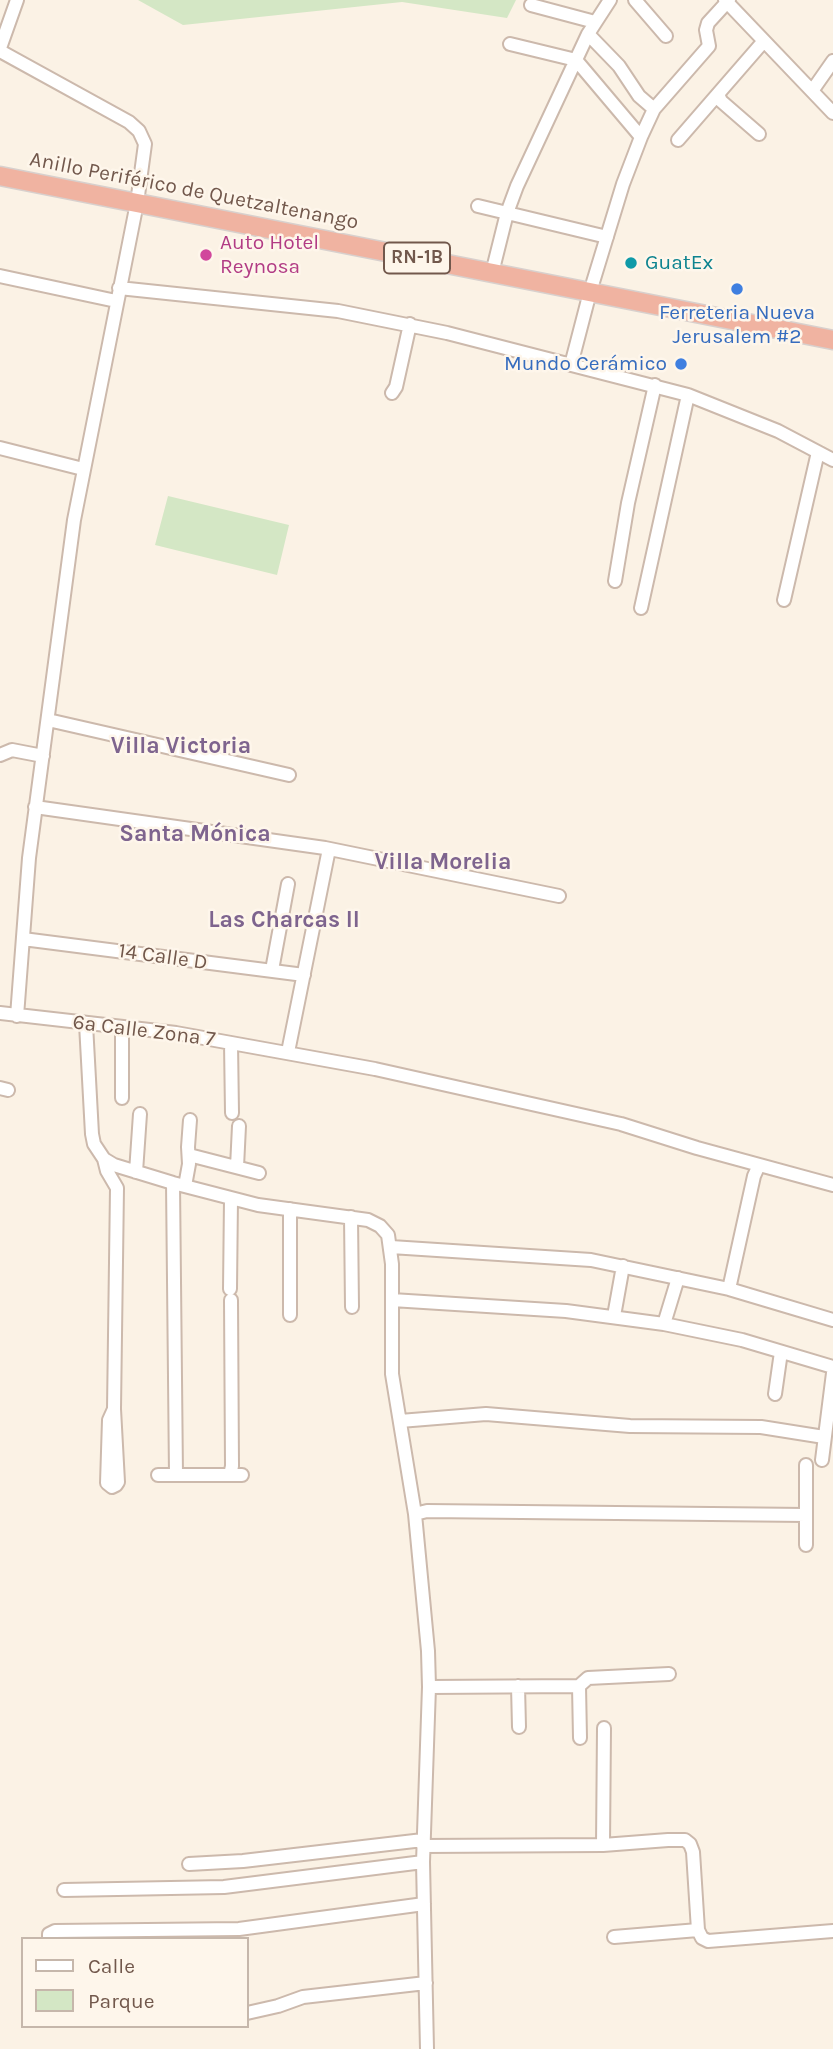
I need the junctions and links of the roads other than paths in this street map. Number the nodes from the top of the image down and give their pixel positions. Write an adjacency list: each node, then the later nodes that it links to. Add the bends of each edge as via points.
1 (17, 0): 10 (street)
2 (610, 0): 6 (street)
3 (635, 0): 7 (street)
4 (727, 1): 8 (street); 15 (street, via 708,23 709,46)
5 (531, 5): 6 (street)
6 (591, 28): 11 (street); 15 (street)
7 (666, 36)
8 (763, 43): 13 (street); 14 (street)
9 (510, 44): 11 (street)
10 (0, 49): 21 (street, via 139,131 145,158)
11 (576, 60): 18 (street); 23 (street)
12 (833, 61): 13 (street)
13 (812, 90): 16 (street)
14 (718, 94): 17 (street); 19 (street)
15 (653, 109): 18 (street)
16 (833, 113)
17 (759, 135)
18 (641, 137): 24 (street)
19 (678, 139)
20 (0, 176): 21 (highway, Anillo Periférico de Quetzaltenango / RN-1B)
21 (137, 203): 25 (highway, Anillo Periférico de Quetzaltenango / RN-1B); 28 (street)
22 (478, 206): 23 (street)
23 (507, 213): 24 (street); 25 (street)
24 (607, 237): 27 (street)
25 (492, 273): 27 (highway, Anillo Periférico de Quetzaltenango / RN-1B)
26 (0, 276): 28 (street)
27 (590, 292): 30 (highway, Anillo Periférico de Quetzaltenango / RN-1B); 31 (street)
28 (117, 294): 29 (street, via 338,311); 38 (street)
29 (410, 324): 31 (street); 33 (street)
30 (833, 340)
31 (572, 365): 32 (street)
32 (655, 385): 34 (street); 39 (street)
33 (392, 393)
34 (688, 395): 36 (street); 41 (street)
35 (0, 448): 38 (street)
36 (818, 452): 37 (street); 40 (street)
37 (833, 460)
38 (83, 469): 42 (street)
39 (615, 580)
40 (785, 600)
41 (642, 608)
42 (48, 720): 44 (street); 45 (street)
43 (0, 755): 44 (street, via 12,750)
44 (43, 756): 46 (street)
45 (289, 775)
46 (36, 807): 47 (street); 50 (street)
47 (329, 849): 49 (street); 52 (street)
48 (288, 884): 51 (street)
49 (559, 896)
50 (23, 939): 51 (street, 14 Calle D); 54 (street)
51 (272, 970): 52 (street, 14 Calle D)
52 (304, 975): 58 (street)
53 (0, 1013): 54 (street, 6a Calle Zona 7)
54 (17, 1016): 55 (street, 6a Calle Zona 7)
55 (86, 1024): 56 (street, 6a Calle Zona 7); 65 (street, via 92,1134)
56 (122, 1027): 57 (street, 6a Calle Zona 7); 59 (street)
57 (231, 1043): 58 (street, 6a Calle Zona 7); 60 (street)
58 (288, 1052): 66 (street, 6a Calle Zona 7, via 611,1121)
59 (122, 1098)
60 (232, 1113)
61 (140, 1114): 68 (street)
62 (190, 1120): 64 (street)
63 (239, 1126): 67 (street)
64 (189, 1155): 67 (street); 70 (street)
65 (104, 1159): 68 (street); 89 (street, via 117,1188)
66 (759, 1165): 71 (street, 6a Calle Zona 7); 78 (street)
67 (237, 1167): 69 (street)
68 (136, 1172): 70 (street)
69 (258, 1173)
70 (179, 1184): 72 (street); 95 (street)
71 (833, 1185)
72 (231, 1199): 73 (street); 95 (street, via 232,1466 236,1475)
73 (290, 1209): 74 (street); 81 (street)
74 (351, 1217): 75 (street, via 380,1226); 80 (street)
75 (391, 1247): 76 (street); 79 (street)
76 (623, 1266): 77 (street); 82 (street)
77 (678, 1278): 78 (street); 84 (street)
78 (729, 1289): 83 (street)
79 (392, 1300): 82 (street); 90 (street, via 391,1365)
80 (352, 1307)
81 (290, 1315)
82 (614, 1316): 84 (street)
83 (833, 1321)
84 (664, 1324): 85 (street)
85 (781, 1352): 86 (street); 88 (street)
86 (833, 1367)
87 (833, 1373): 91 (street)
88 (775, 1394)
89 (114, 1409): 89 (street, via 109,1420 107,1483 112,1487 118,1482)
90 (400, 1421): 91 (street, via 497,1415 630,1426 761,1427); 96 (street)
91 (824, 1437): 92 (street)
92 (822, 1460)
93 (806, 1465): 97 (street)
94 (158, 1475): 95 (street)
95 (176, 1475)
96 (415, 1514): 97 (street); 102 (street)
97 (806, 1515): 98 (street)
98 (806, 1545)
99 (670, 1674): 100 (street, via 588,1678)
100 (579, 1685): 101 (street); 105 (street)
101 (518, 1686): 102 (street); 103 (street)
102 (429, 1687): 106 (street)
103 (519, 1727)
104 (604, 1728): 107 (street)
105 (580, 1738)
106 (423, 1843): 107 (street); 108 (street); 109 (street)
107 (603, 1845): 112 (street, via 688,1842 693,1852)
108 (423, 1862): 110 (street, via 224,1887); 111 (street)
109 (189, 1864)
110 (64, 1890)
111 (424, 1905): 114 (street, via 239,1929 55,1931); 116 (street)
112 (698, 1930): 113 (street, via 708,1941); 115 (street)
113 (833, 1931)
114 (49, 1937)
115 (614, 1937)
116 (426, 1983): 117 (street, via 303,1997); 118 (street)
117 (248, 2013)
118 (427, 2049)

